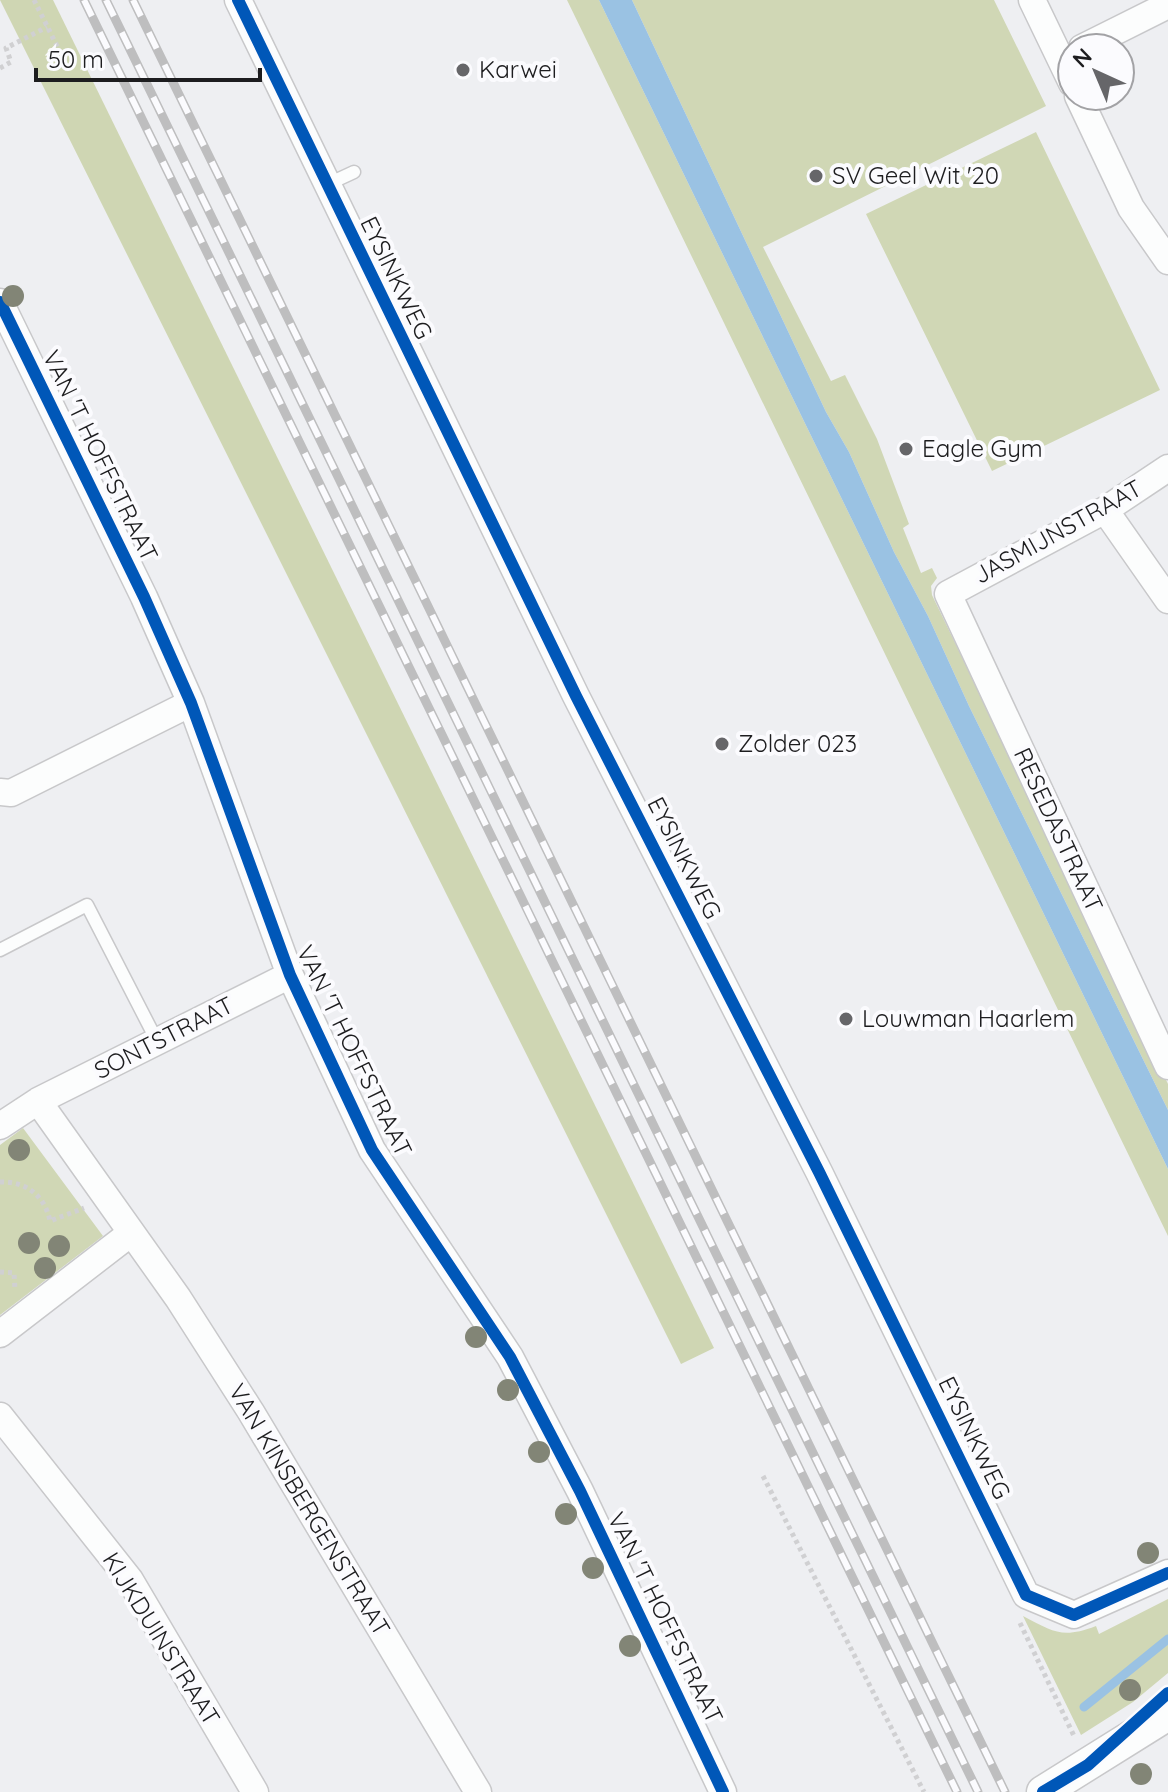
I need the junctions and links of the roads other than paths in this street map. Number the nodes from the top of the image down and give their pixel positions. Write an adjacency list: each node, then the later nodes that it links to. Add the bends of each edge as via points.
1 (238, 0): 8 (street, EYSINKWEG)
2 (1032, 0): 5 (street)
3 (1168, 5): 4 (street)
4 (1122, 32)
5 (1056, 37)
6 (1086, 112): 9 (street, via 1131,208)
7 (354, 172): 8 (lane)
8 (326, 185): 26 (street, EYSINKWEG, via 1026,1595 1074,1615)
9 (1168, 261)
10 (0, 302): 15 (street, VAN 'T HOFFSTRAAT)
11 (1168, 468): 12 (street, JASMIJNSTRAAT)
12 (1105, 510): 13 (street, JASMIJNSTRAAT); 14 (street)
13 (948, 594): 20 (street, RESEDASTRAAT)
14 (1168, 600)
15 (191, 703): 16 (street, via 11,793); 18 (street, VAN 'T HOFFSTRAAT)
16 (0, 792)
17 (0, 950): 19 (lane, via 87,905)
18 (290, 975): 19 (street, SONTSTRAAT); 30 (street, VAN 'T HOFFSTRAAT, via 372,1150 510,1357)
19 (157, 1041): 21 (street, SONTSTRAAT)
20 (1168, 1066)
21 (38, 1101): 22 (street, SONTSTRAAT); 23 (street, VAN KINSBERGENSTRAAT)
22 (0, 1126)
23 (131, 1233): 24 (street); 29 (street, VAN KINSBERGENSTRAAT, via 251,1412)
24 (0, 1334)
25 (0, 1416): 28 (street, KIJKDUINSTRAAT, via 130,1580)
26 (1168, 1573)
27 (1168, 1714): 31 (street)
28 (255, 1792)
29 (478, 1792)
30 (723, 1792)
31 (1043, 1792)

